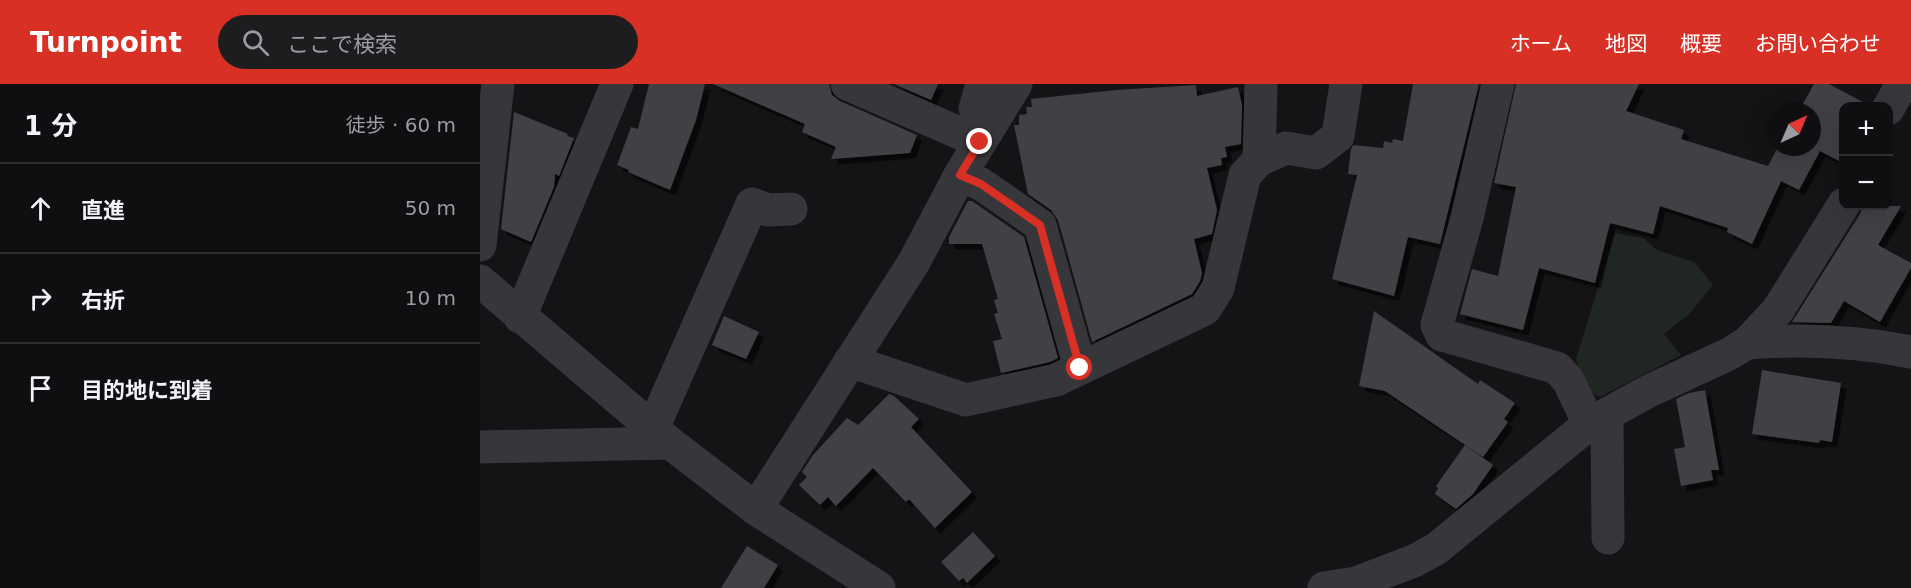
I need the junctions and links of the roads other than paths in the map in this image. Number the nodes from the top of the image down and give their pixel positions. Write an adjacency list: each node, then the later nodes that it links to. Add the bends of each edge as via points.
1 (498, 84): 16 (street)
2 (617, 84): 18 (street)
3 (847, 84): 11 (street)
4 (982, 84): 11 (street, via 975,109)
5 (1016, 84): 11 (street)
6 (1261, 84): 12 (street)
7 (1346, 84): 12 (street, via 1338,136 1316,153 1286,148)
8 (1498, 84): 23 (street, via 1437,325 1442,335 1557,368)
9 (1902, 84): 10 (street)
10 (1892, 102)
11 (983, 137): 13 (street)
12 (1259, 160): 22 (street, via 1245,175 1218,288 1205,309)
13 (960, 175): 21 (street, via 927,241); 22 (street, via 981,184 1040,225)
14 (791, 209): 24 (street, via 768,210 752,204)
15 (1840, 210): 19 (street, via 1778,310)
16 (480, 245)
17 (480, 281): 18 (street)
18 (520, 317): 24 (street)
19 (1747, 343): 20 (street, via 1838,342); 23 (street)
20 (1911, 352)
21 (850, 361): 22 (street, via 966,400 1056,380); 26 (street)
22 (1080, 368)
23 (1598, 420): 27 (street); 28 (street, via 1436,549)
24 (662, 436): 25 (street); 26 (street)
25 (480, 447)
26 (756, 509): 29 (street)
27 (1608, 538)
28 (1416, 574): 30 (street)
29 (879, 588)
30 (1324, 588)

